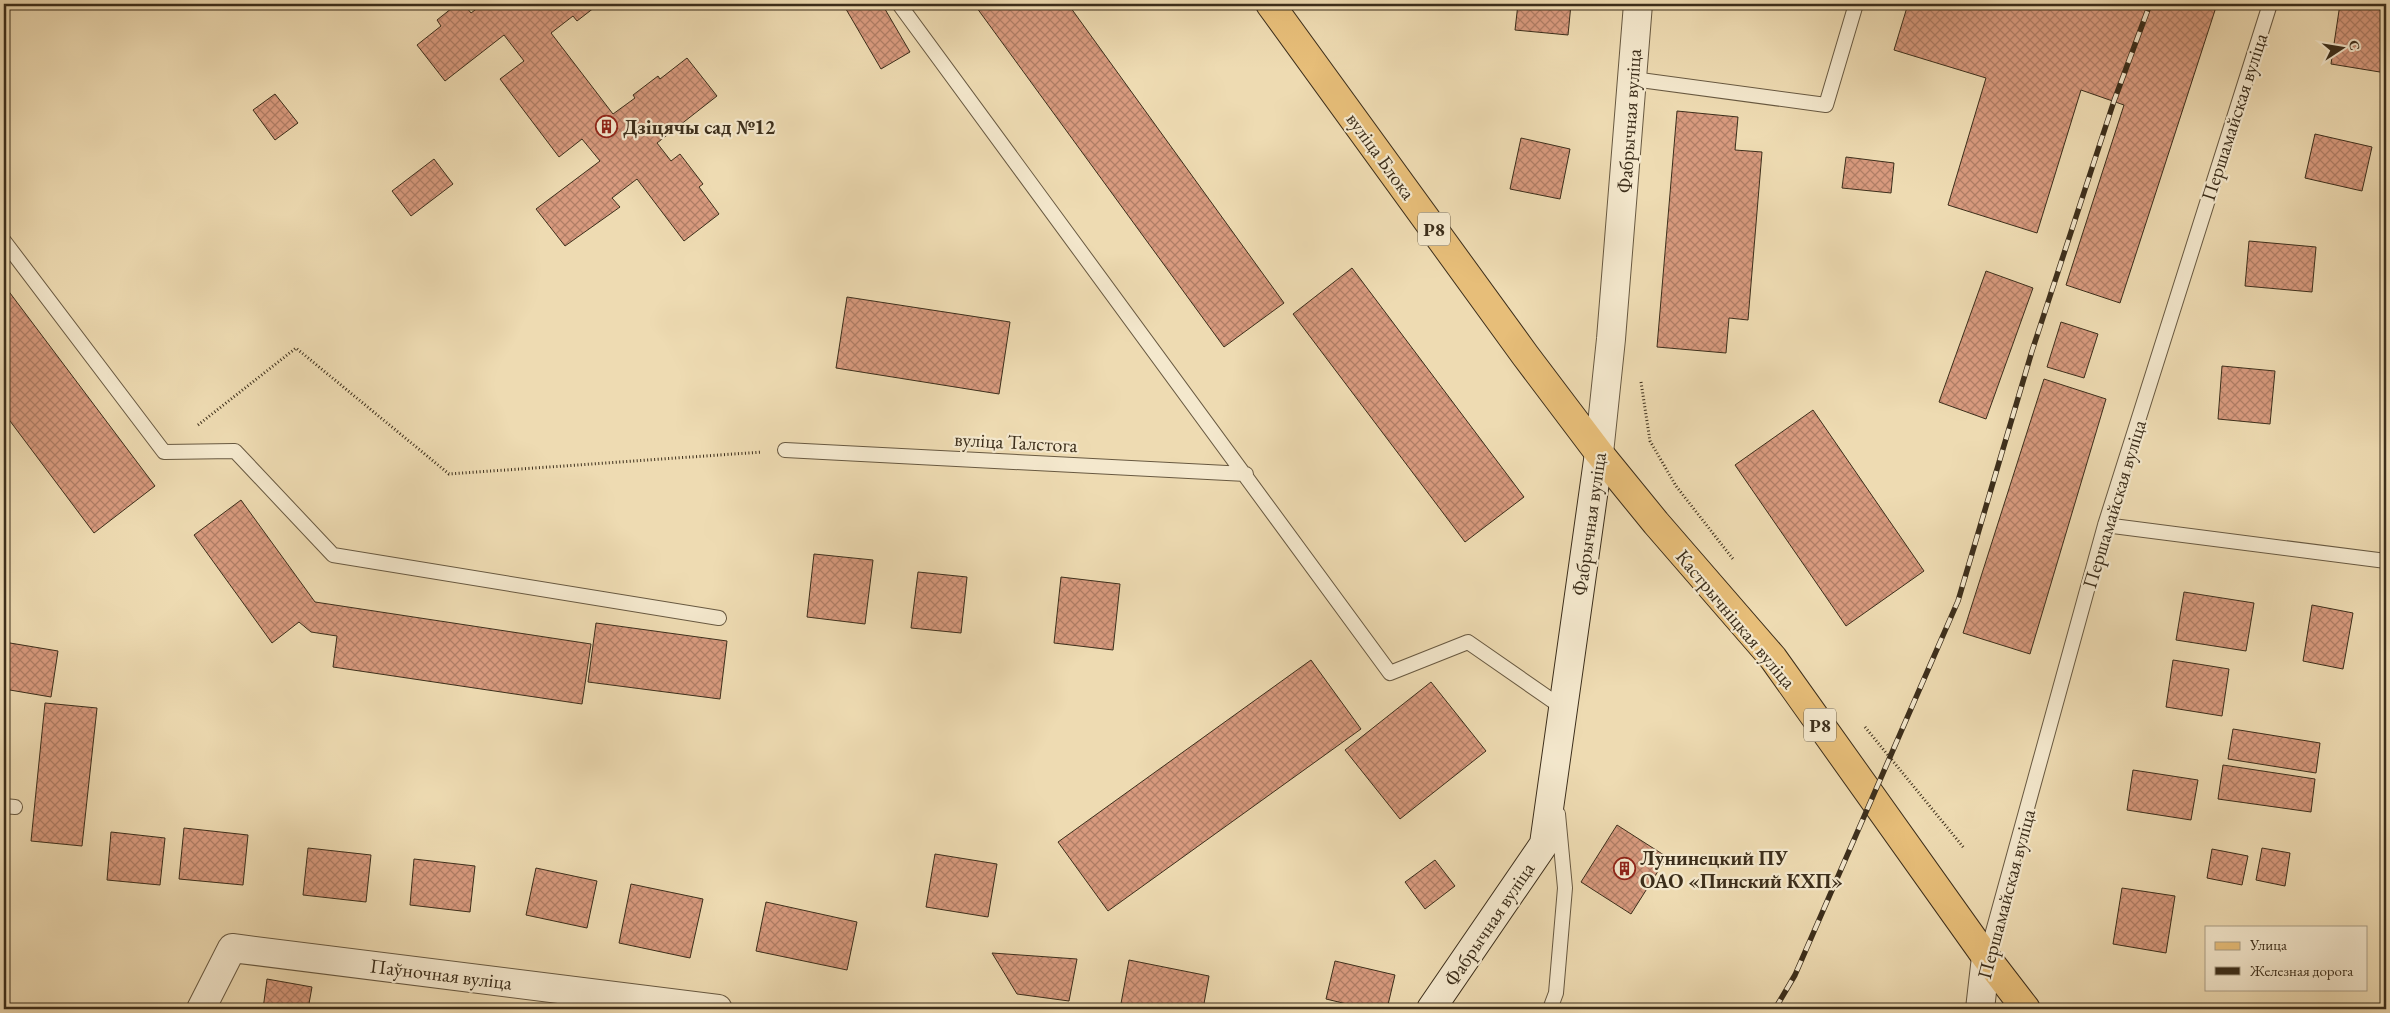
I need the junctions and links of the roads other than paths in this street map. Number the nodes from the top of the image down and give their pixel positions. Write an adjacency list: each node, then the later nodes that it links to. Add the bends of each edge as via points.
1 (899, 4): 10 (lane)
2 (1270, 4): 9 (main road, вуліца Блока / Р8)
3 (1638, 4): 6 (street, Фабрычная вуліца)
4 (1856, 4): 6 (lane, via 1826,105)
5 (2270, 4): 11 (lane, Першамайская вуліца)
6 (1633, 79): 9 (street, Фабрычная вуліца)
7 (4, 241): 13 (lane, via 164,452 235,451 333,555)
8 (785, 450): 10 (lane, вуліца Талстога)
9 (1599, 453): 14 (street, Фабрычная вуліца); 16 (main road, Кастрычніцкая вуліца / Р8, via 1773,658)
10 (1246, 474): 14 (lane, via 1390,673 1468,642)
11 (2105, 525): 12 (lane); 16 (lane, Першамайская вуліца)
12 (2386, 561)
13 (719, 618)
14 (1563, 708): 15 (street, Фабрычная вуліца)
15 (1554, 774): 19 (street, Фабрычная вуліца, via 1544,844); 20 (lane, via 1565,888 1556,993)
16 (1986, 957): 21 (street, Першамайская вуліца); 22 (main road, Кастрычніцкая вуліца / Р8)
17 (201, 1009): 18 (street, Паўночная вуліца, via 232,948)
18 (718, 1009)
19 (1432, 1009)
20 (1550, 1009)
21 (1980, 1009)
22 (2026, 1009)

